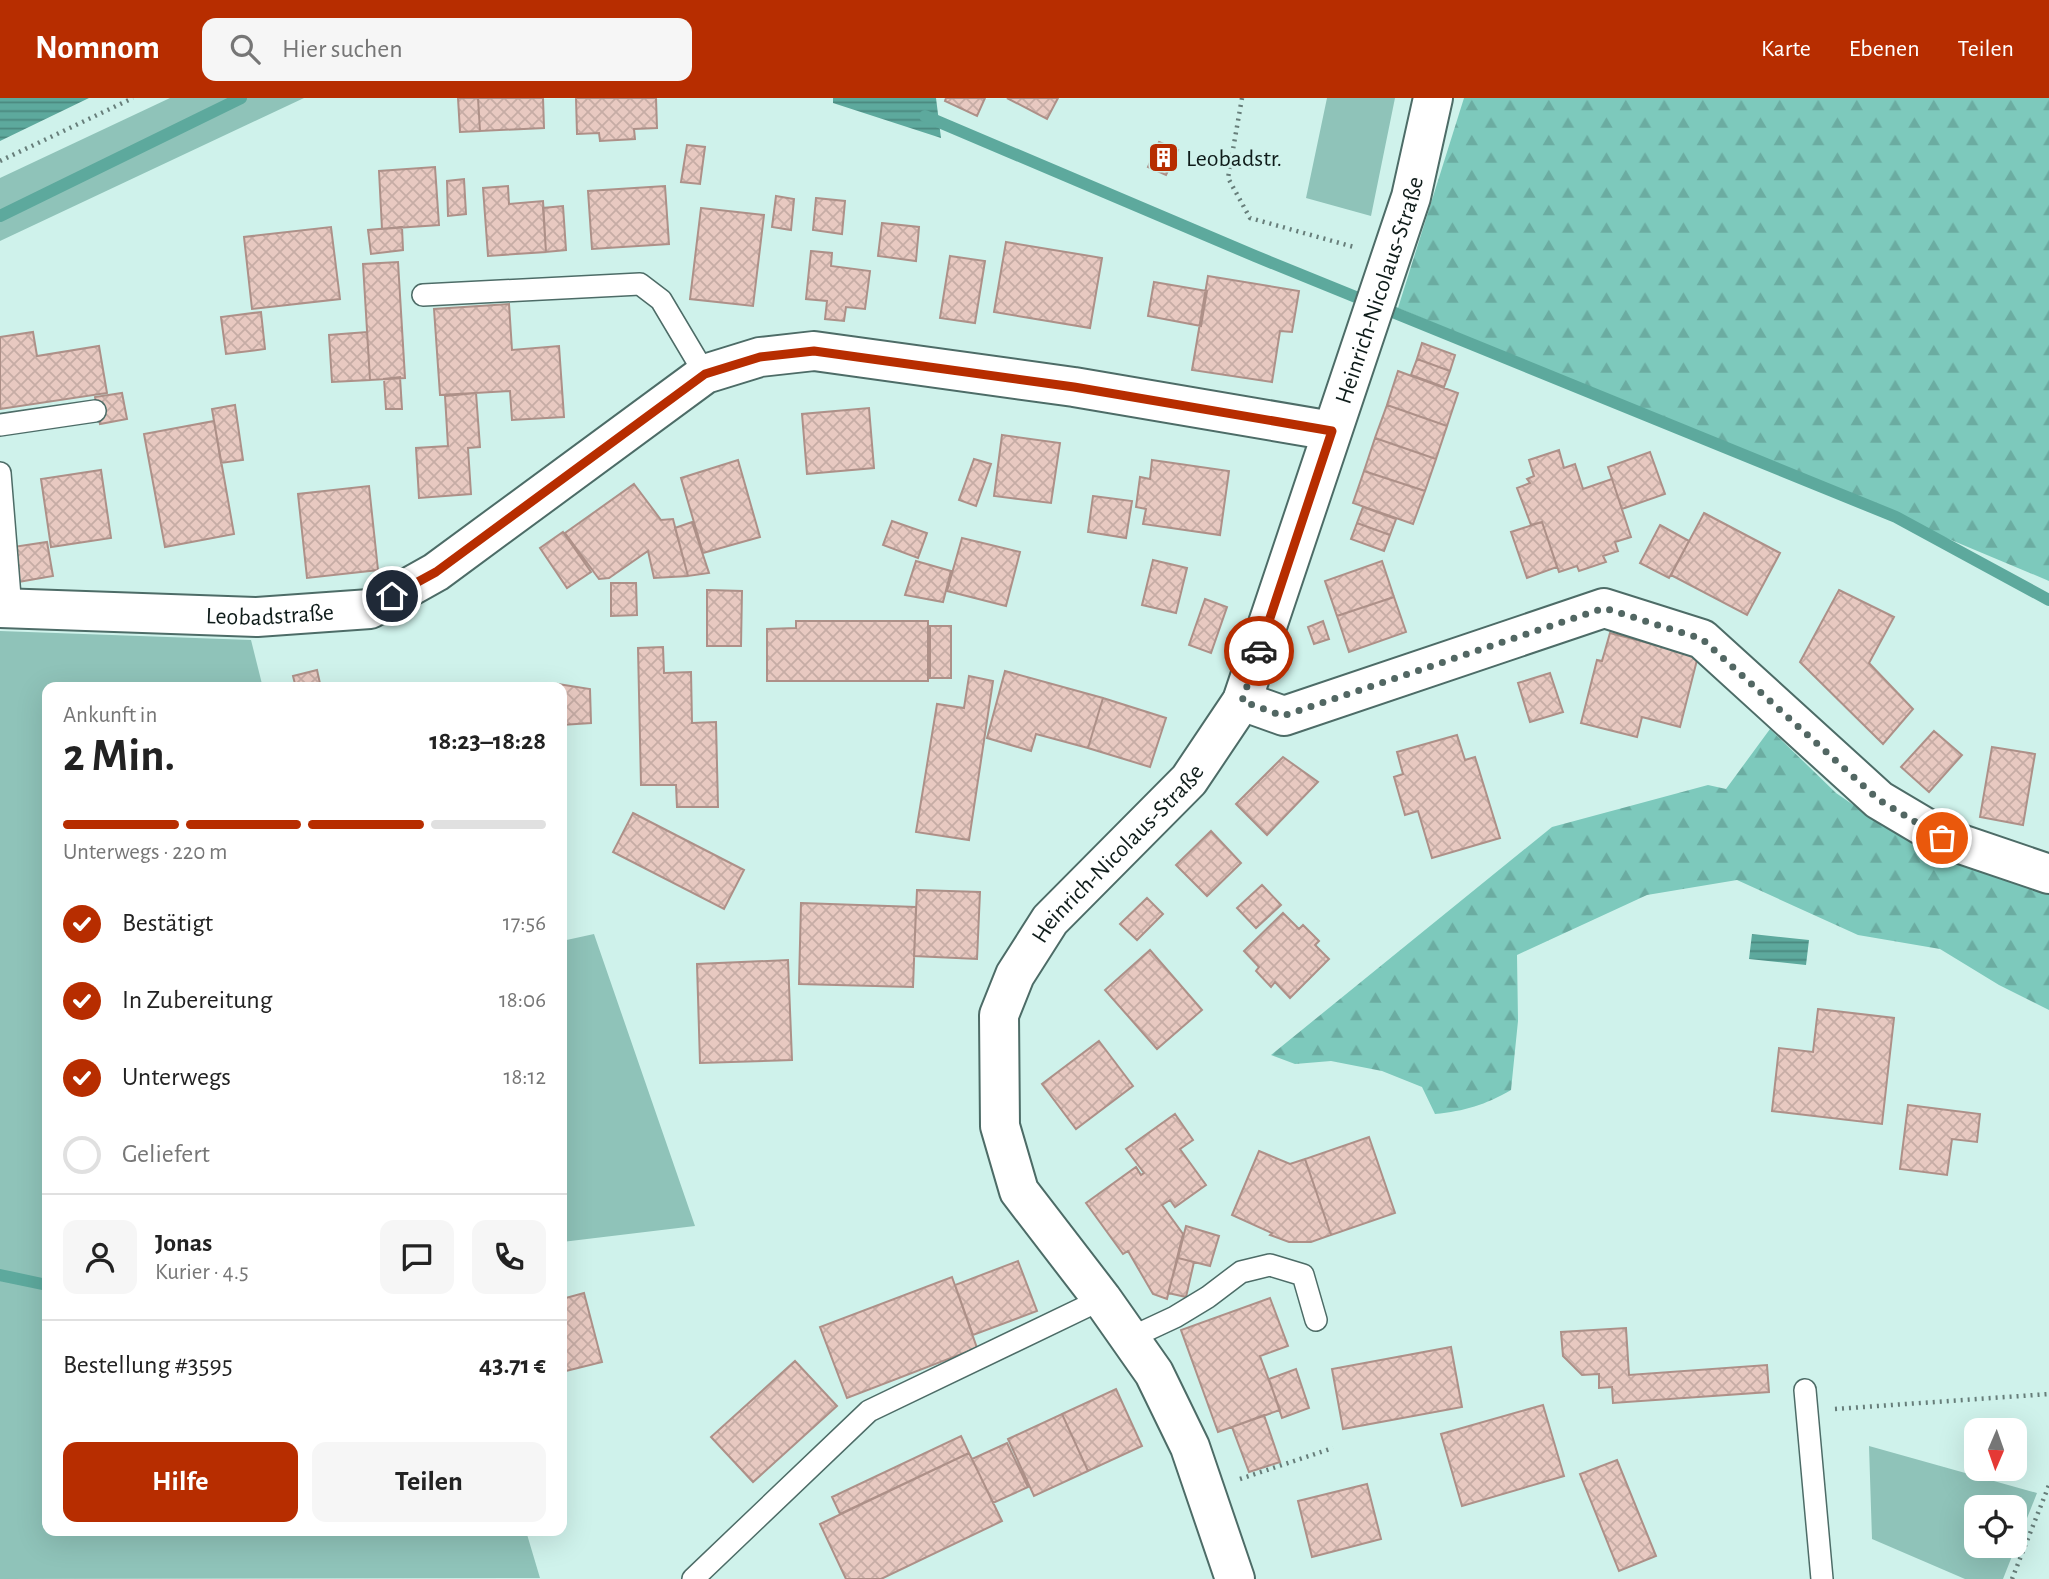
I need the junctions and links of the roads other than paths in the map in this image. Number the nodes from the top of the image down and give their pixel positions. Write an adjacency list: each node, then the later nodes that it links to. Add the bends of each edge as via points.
1 (1433, 98): 6 (street, Heinrich-Nicolaus-Straße, via 1411,197)
2 (423, 295): 3 (lane, via 640,284 661,300)
3 (705, 374): 6 (street, Leobadstraße, via 760,357 814,351 1074,387); 8 (street, Leobadstraße, via 436,572 370,608 257,617)
4 (95, 411): 5 (lane)
5 (0, 425)
6 (1332, 431): 9 (street, Heinrich-Nicolaus-Straße)
7 (0, 473): 8 (lane, Leobadstraße)
8 (6, 608)
9 (1242, 701): 10 (street, via 1283,716 1604,608 1702,639 1879,800 1942,838); 11 (street, Heinrich-Nicolaus-Straße, via 1189,780 1050,920 1015,975 999,1014 1000,1126 1019,1191)
10 (2049, 874)
11 (1102, 1298): 13 (street, Heinrich-Nicolaus-Straße); 15 (lane, via 869,1411)
12 (1316, 1320): 13 (lane, via 1303,1275 1270,1265 1241,1272 1209,1297)
13 (1130, 1338): 16 (street, Heinrich-Nicolaus-Straße, via 1154,1373 1190,1447)
14 (1805, 1390): 17 (lane)
15 (693, 1579)
16 (1235, 1579)
17 (1822, 1579)

